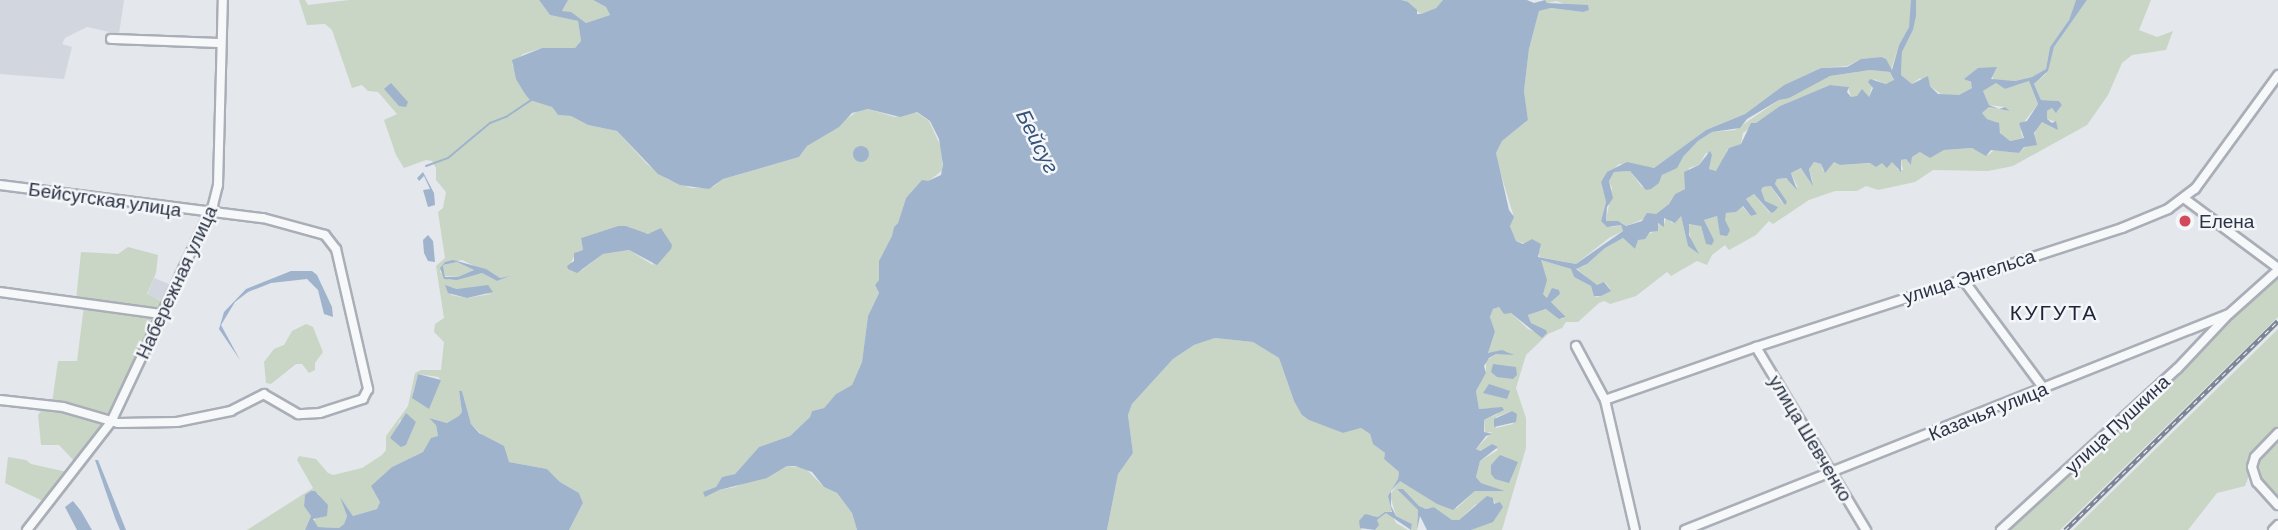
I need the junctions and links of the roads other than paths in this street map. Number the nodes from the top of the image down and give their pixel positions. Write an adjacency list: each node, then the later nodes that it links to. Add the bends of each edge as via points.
1 (223, 0): 3 (street, Набережная улица)
2 (111, 39): 3 (street)
3 (220, 43): 7 (street, Набережная улица, via 218,185)
4 (2278, 75): 6 (street, улица Энгельса)
5 (0, 185): 7 (street, Бейсугская улица)
6 (2185, 199): 8 (street); 9 (street, улица Энгельса, via 2129,225)
7 (209, 214): 11 (street, Набережная улица); 18 (street, Бейсугская улица, via 292,224 332,240 366,396 306,414 264,394 231,411 199,420)
8 (2278, 269): 12 (street, Казачья улица)
9 (1962, 278): 14 (street, улица Энгельса); 15 (street)
10 (0, 292): 11 (street)
11 (161, 314): 18 (street, Набережная улица)
12 (2229, 314): 15 (street, Казачья улица); 27 (street, улица Пушкина, via 2177,369)
13 (1576, 346): 17 (street)
14 (1756, 347): 17 (street, улица Энгельса); 20 (street, улица Шевченко)
15 (2044, 389): 20 (street, Казачья улица)
16 (0, 400): 18 (street, via 64,407)
17 (1605, 400): 24 (street)
18 (111, 422): 23 (street, Набережная улица)
19 (2278, 433): 21 (street, via 2255,457 2252,467 2257,482)
20 (1831, 474): 25 (street, Казачья улица); 26 (street, улица Шевченко)
21 (2278, 505)
22 (2278, 526): 28 (street)
23 (27, 530)
24 (1634, 530)
25 (1685, 530)
26 (1866, 530)
27 (2001, 530)
28 (2273, 530)

